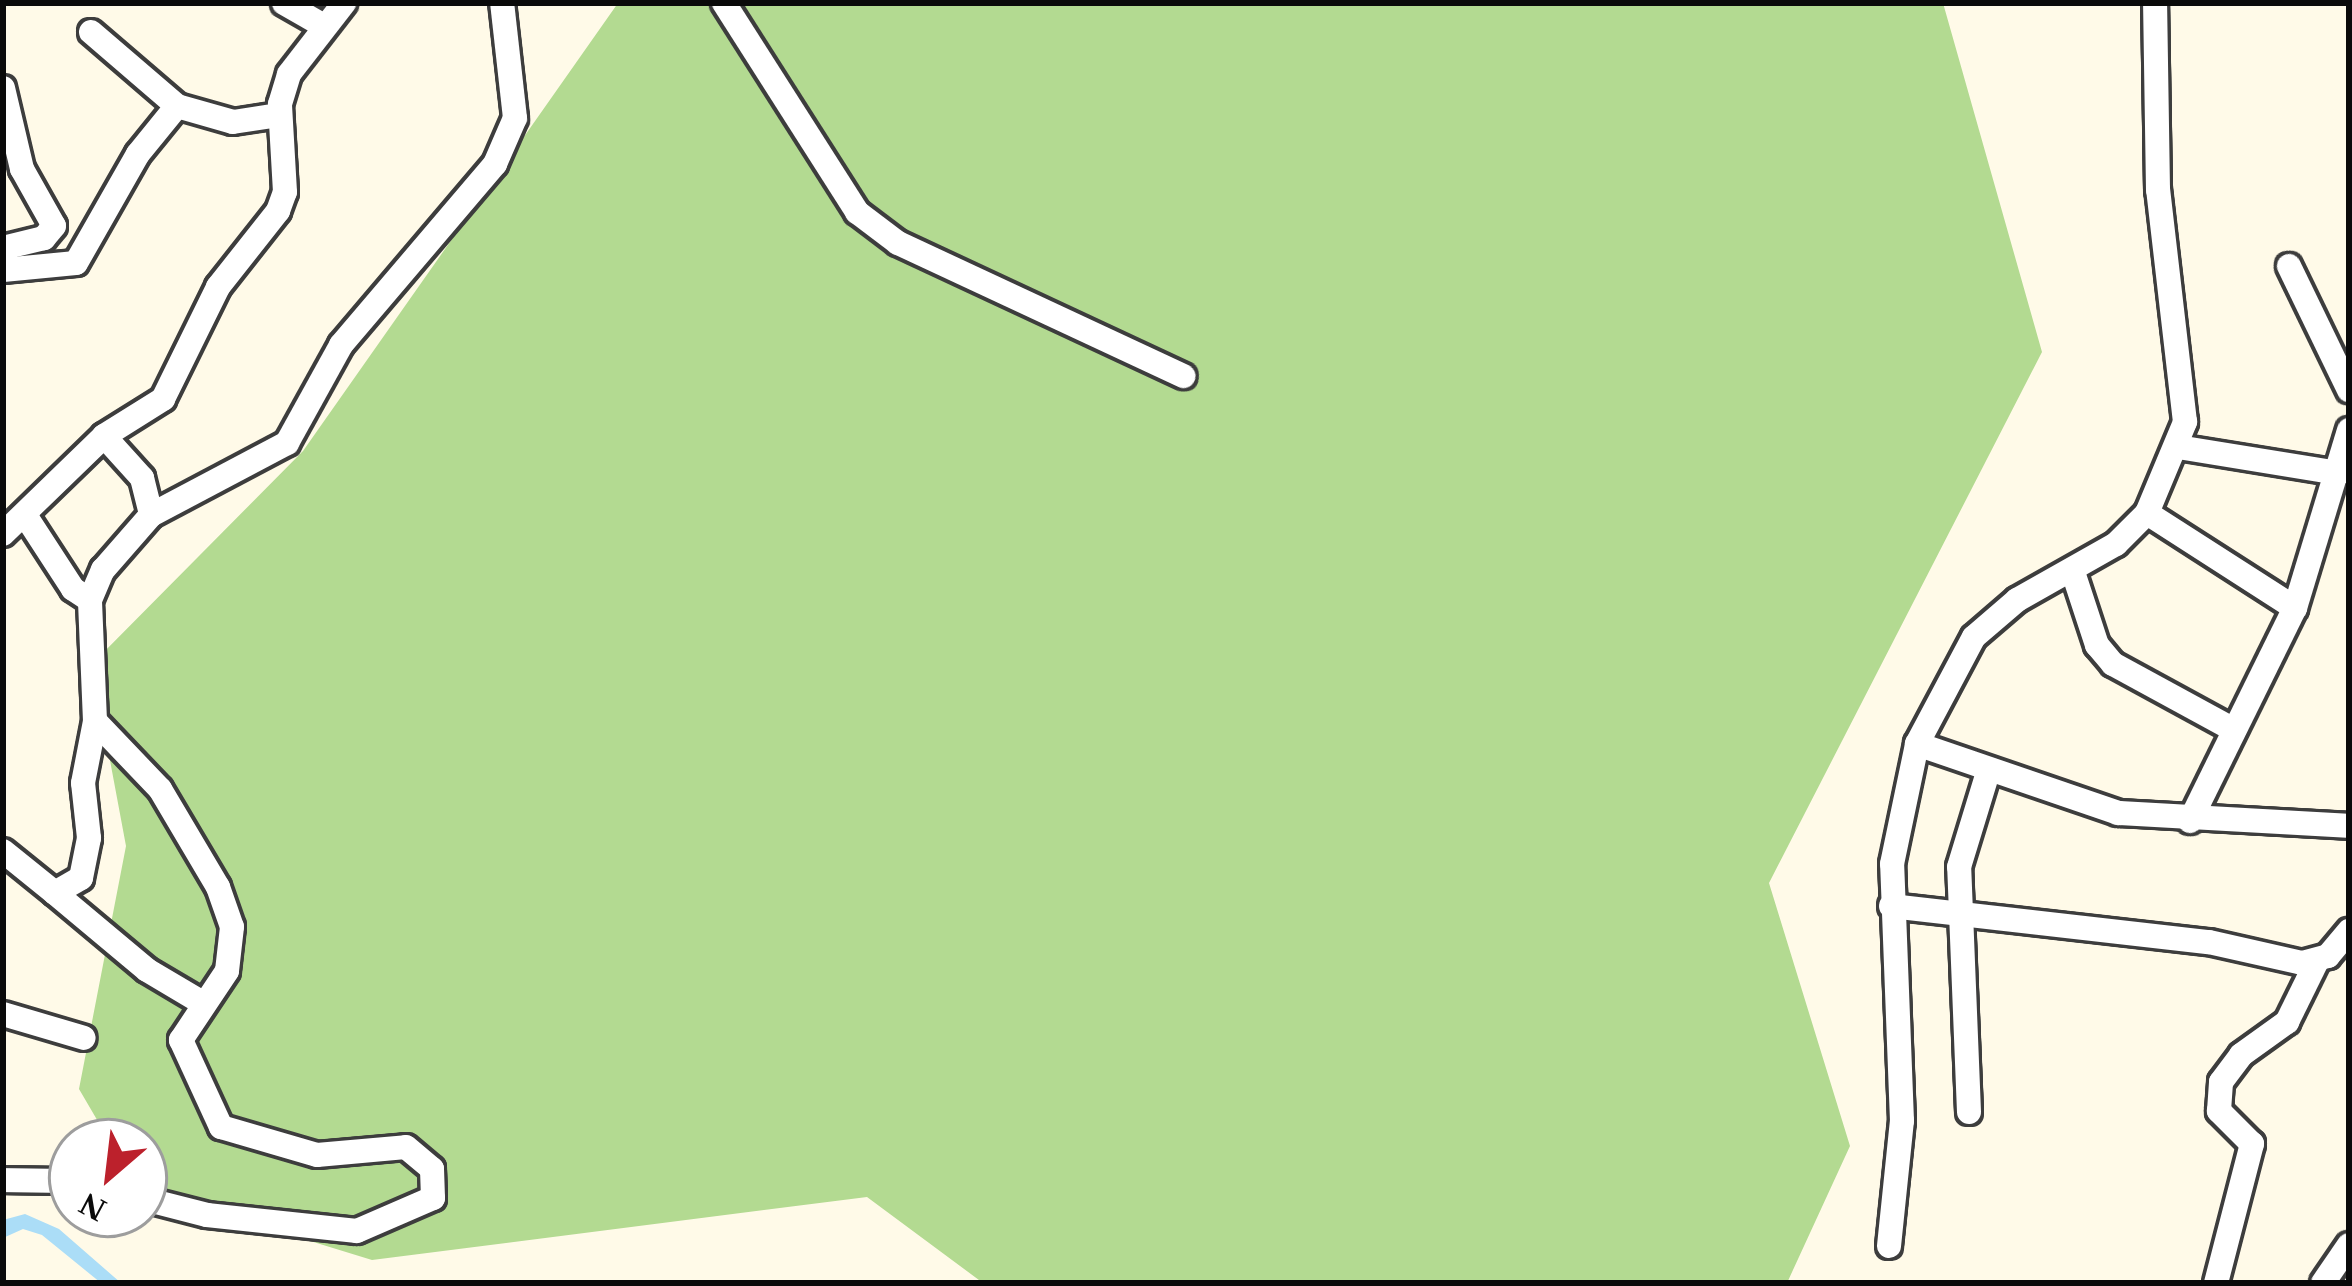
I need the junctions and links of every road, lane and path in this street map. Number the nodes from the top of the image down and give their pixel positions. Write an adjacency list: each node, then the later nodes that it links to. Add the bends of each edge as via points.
1 (284, 3): 6 (street)
2 (344, 3): 6 (street)
3 (502, 3): 22 (street, via 515,118 495,164 341,345 287,443)
4 (724, 3): 14 (street, via 857,212 898,243)
5 (2155, 3): 18 (street, via 2158,190 2184,376)
6 (324, 26): 10 (street, via 289,74)
7 (92, 32): 9 (street)
8 (3, 88): 11 (street, via 22,169 54,226 44,238)
9 (177, 106): 10 (street, via 233,122); 13 (street, via 138,154 76,263)
10 (279, 115): 17 (street, via 285,168 278,211 218,287 155,410)
11 (3, 248)
12 (2289, 266): 15 (street)
13 (3, 269)
14 (1183, 376)
15 (2349, 390)
16 (2349, 430): 19 (street)
17 (104, 436): 21 (street); 22 (street, via 142,478)
18 (2178, 447): 19 (street); 20 (street)
19 (2339, 473): 26 (street)
20 (2147, 513): 24 (street); 26 (street)
21 (25, 515): 23 (street); 25 (street, via 73,589)
22 (151, 515): 25 (street, via 123,540)
23 (3, 534)
24 (2073, 572): 28 (street, via 2097,645 2113,664); 29 (street, via 2017,600 1974,637)
25 (90, 600): 27 (street)
26 (2295, 608): 28 (street)
27 (95, 722): 34 (street, via 83,783 87,862 72,889); 39 (street, via 160,789 218,887 235,948)
28 (2234, 730): 31 (street)
29 (1916, 744): 30 (street); 35 (street, via 1898,816)
30 (1989, 770): 31 (street, via 2118,813); 36 (street, via 1964,837)
31 (2190, 821): 32 (street)
32 (2349, 826)
33 (3, 851): 34 (street)
34 (55, 893): 39 (street, via 147,970)
35 (1891, 906): 36 (street); 47 (street, via 1903,1121)
36 (1959, 914): 38 (street, via 2210,942); 42 (street)
37 (2349, 931): 38 (street)
38 (2316, 963): 48 (street, via 2287,1022 2241,1055 2221,1082 2219,1111 2252,1144)
39 (201, 1002): 45 (street, via 181,1040 221,1127 317,1155 406,1147 432,1169 433,1198 357,1231)
40 (3, 1014): 41 (street)
41 (84, 1038)
42 (1969, 1112)
43 (3, 1180): 44 (street)
44 (48, 1181)
45 (168, 1204)
46 (2349, 1245): 49 (street)
47 (1889, 1246)
48 (2216, 1283)
49 (2323, 1283)

